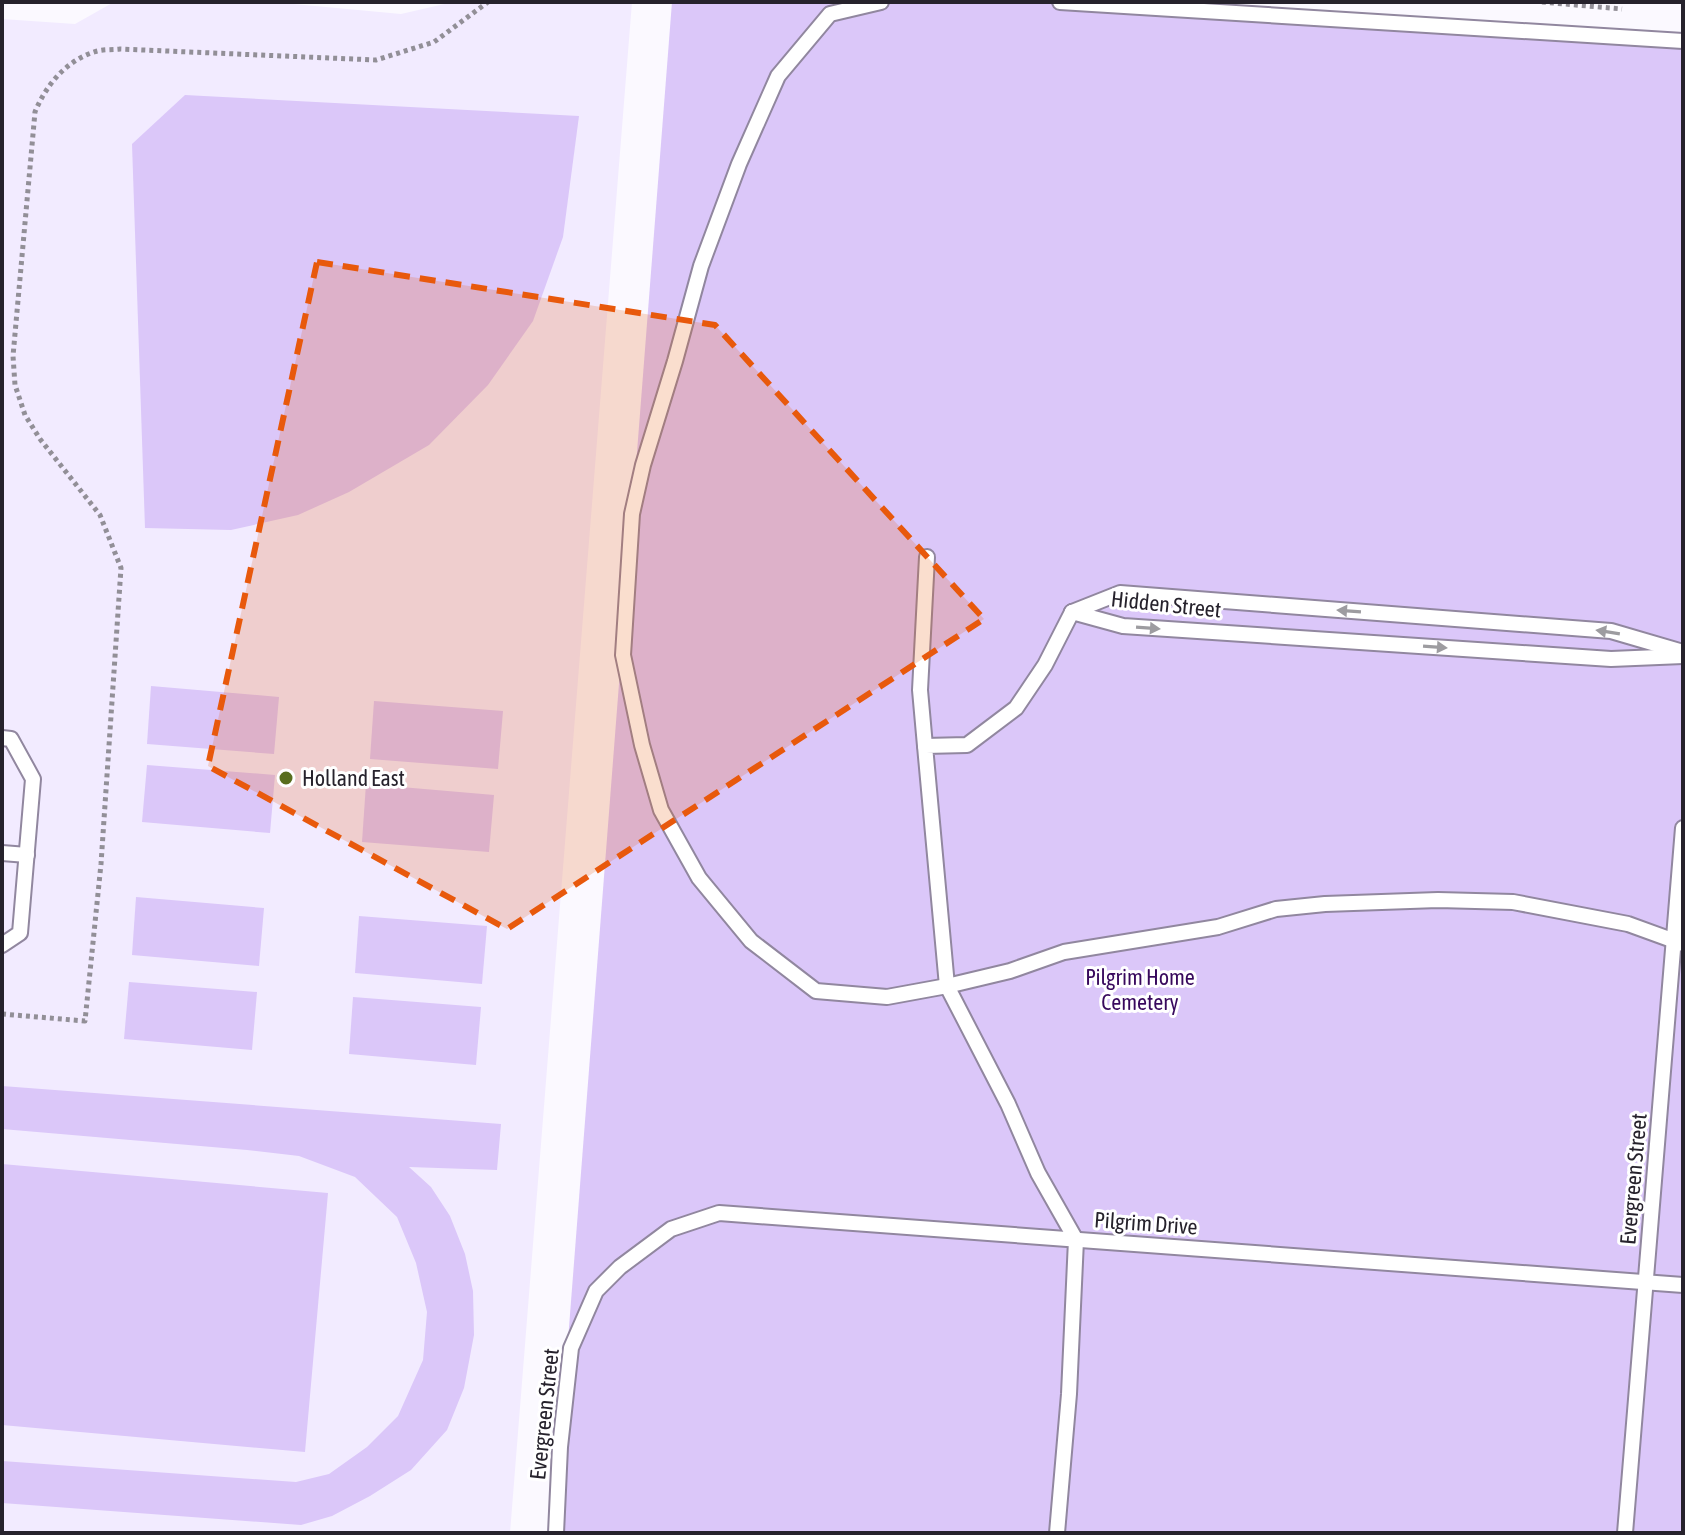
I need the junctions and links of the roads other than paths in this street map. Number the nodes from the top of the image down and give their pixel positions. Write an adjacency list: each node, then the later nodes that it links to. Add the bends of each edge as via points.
1 (881, 2): 14 (lane, via 830,14 778,76 739,164 701,266 643,465 632,514 623,655 661,810 699,878 751,941 816,991 887,997)
2 (1060, 2): 3 (lane)
3 (1683, 41)
4 (927, 557): 8 (lane, via 920,690)
5 (1072, 612): 6 (lane, Hidden Street, one-way to 6, via 1123,626 1611,659); 6 (lane, Hidden Street, one-way to 5, via 1611,631 1120,593); 8 (lane, via 1016,708 967,745)
6 (1683, 654)
7 (2, 738): 11 (lane, via 11,739 33,779)
8 (925, 746): 14 (lane)
9 (1683, 828): 12 (lane, Evergreen Street)
10 (2, 853): 11 (lane)
11 (27, 855): 13 (lane, via 20,933)
12 (1678, 943): 14 (lane, via 1628,924 1513,902 1325,904 1064,952); 17 (lane, Evergreen Street)
13 (2, 945)
14 (947, 986): 15 (lane)
15 (1076, 1240): 16 (lane, Pilgrim Drive, via 719,1213 671,1229); 17 (lane, Pilgrim Drive); 20 (lane)
16 (620, 1267): 19 (lane, Evergreen Street, via 596,1291 571,1348)
17 (1646, 1282): 18 (lane, Pilgrim Drive); 21 (lane, Evergreen Street)
18 (1683, 1285)
19 (556, 1533)
20 (1057, 1533)
21 (1625, 1533)

